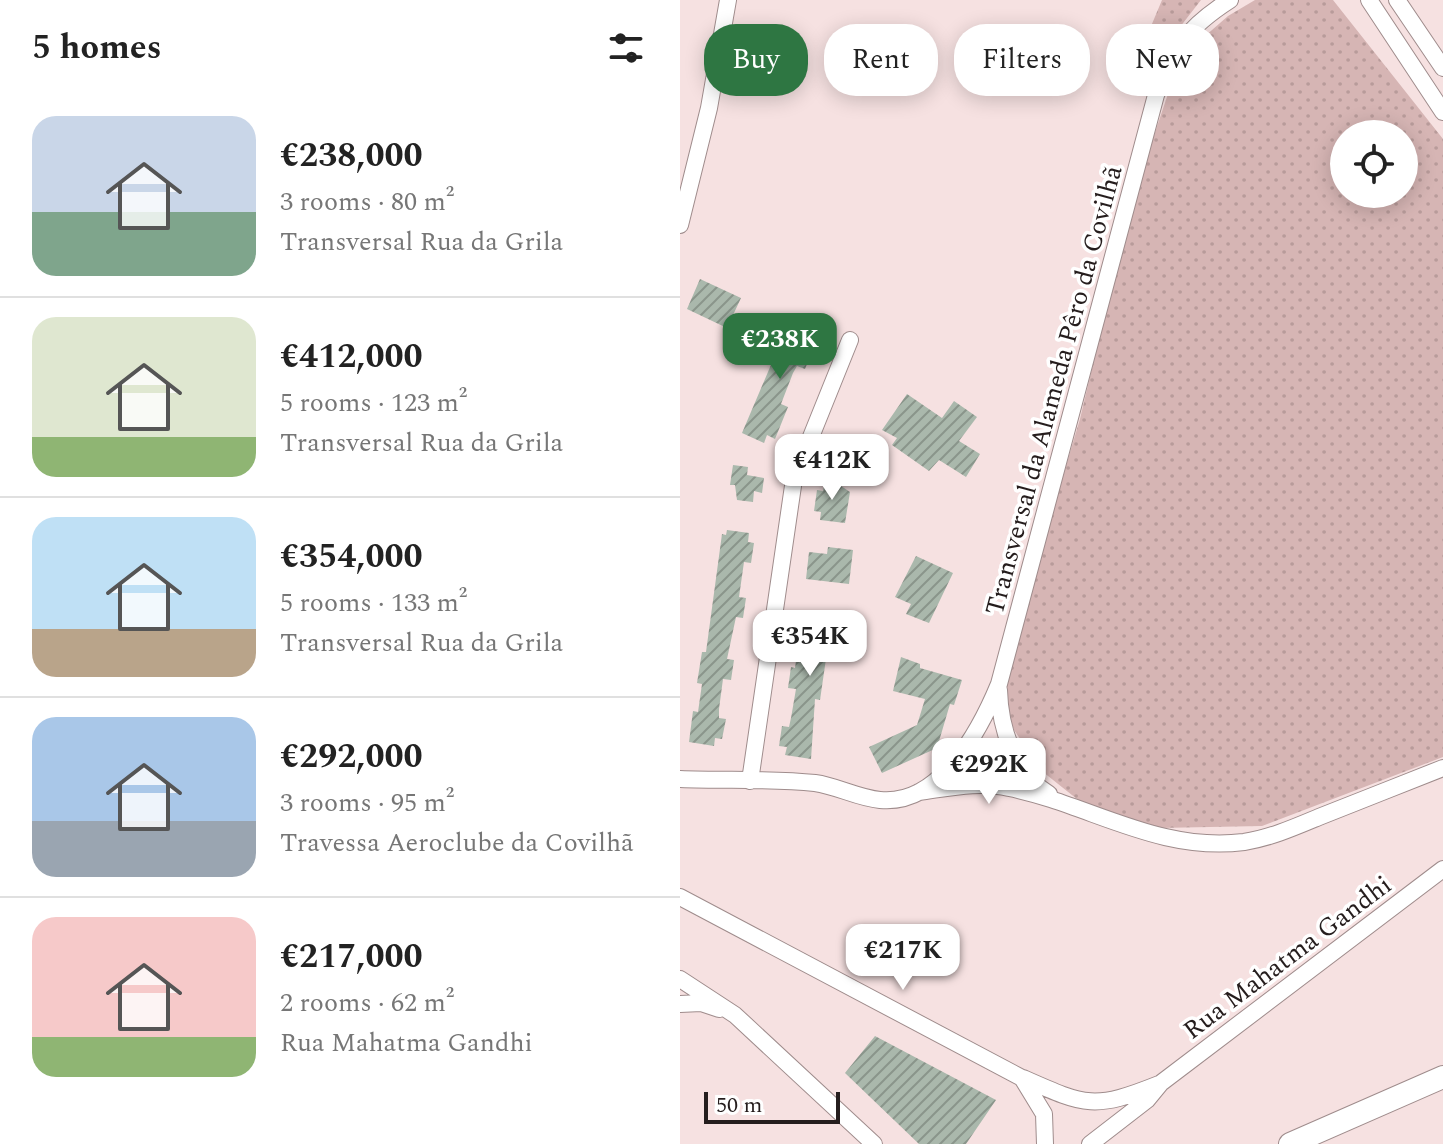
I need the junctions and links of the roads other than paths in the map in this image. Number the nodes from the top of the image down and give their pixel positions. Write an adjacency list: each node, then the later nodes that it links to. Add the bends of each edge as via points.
1 (728, 0): 7 (street)
2 (1230, 0): 9 (street, Transversal da Alameda Pêro da Covilhã, via 1193,25 1156,95)
3 (1369, 0): 6 (street)
4 (1397, 0): 5 (street)
5 (1443, 68)
6 (1443, 112)
7 (680, 225)
8 (850, 340): 14 (street, via 794,479)
9 (999, 684): 10 (street, Transversal da Alameda Pêro da Covilhã); 11 (street, via 1007,740)
10 (970, 745): 11 (street, via 1000,752); 15 (street, via 989,774); 16 (street, Transversal da Alameda Pêro da Covilhã)
11 (1020, 765): 17 (street, via 1038,787)
12 (1443, 768): 17 (street, via 1243,842 1127,829)
13 (680, 779): 14 (street)
14 (750, 781): 16 (street, via 816,783 880,800)
15 (1007, 787): 16 (street, via 966,785); 17 (street)
16 (917, 793)
17 (1062, 802)
18 (1443, 869): 25 (street, Rua Mahatma Gandhi)
19 (680, 897): 24 (street, Rua Mahatma Gandhi)
20 (680, 979): 22 (street)
21 (680, 1004): 22 (street, via 701,1003)
22 (735, 1015): 26 (street)
23 (1443, 1077): 29 (main road)
24 (1022, 1078): 25 (street, Rua Mahatma Gandhi, via 1074,1101 1099,1104); 27 (street, via 1044,1114)
25 (1161, 1083): 28 (street, Rua Mahatma Gandhi)
26 (874, 1144)
27 (1045, 1144)
28 (1090, 1144)
29 (1290, 1144)

